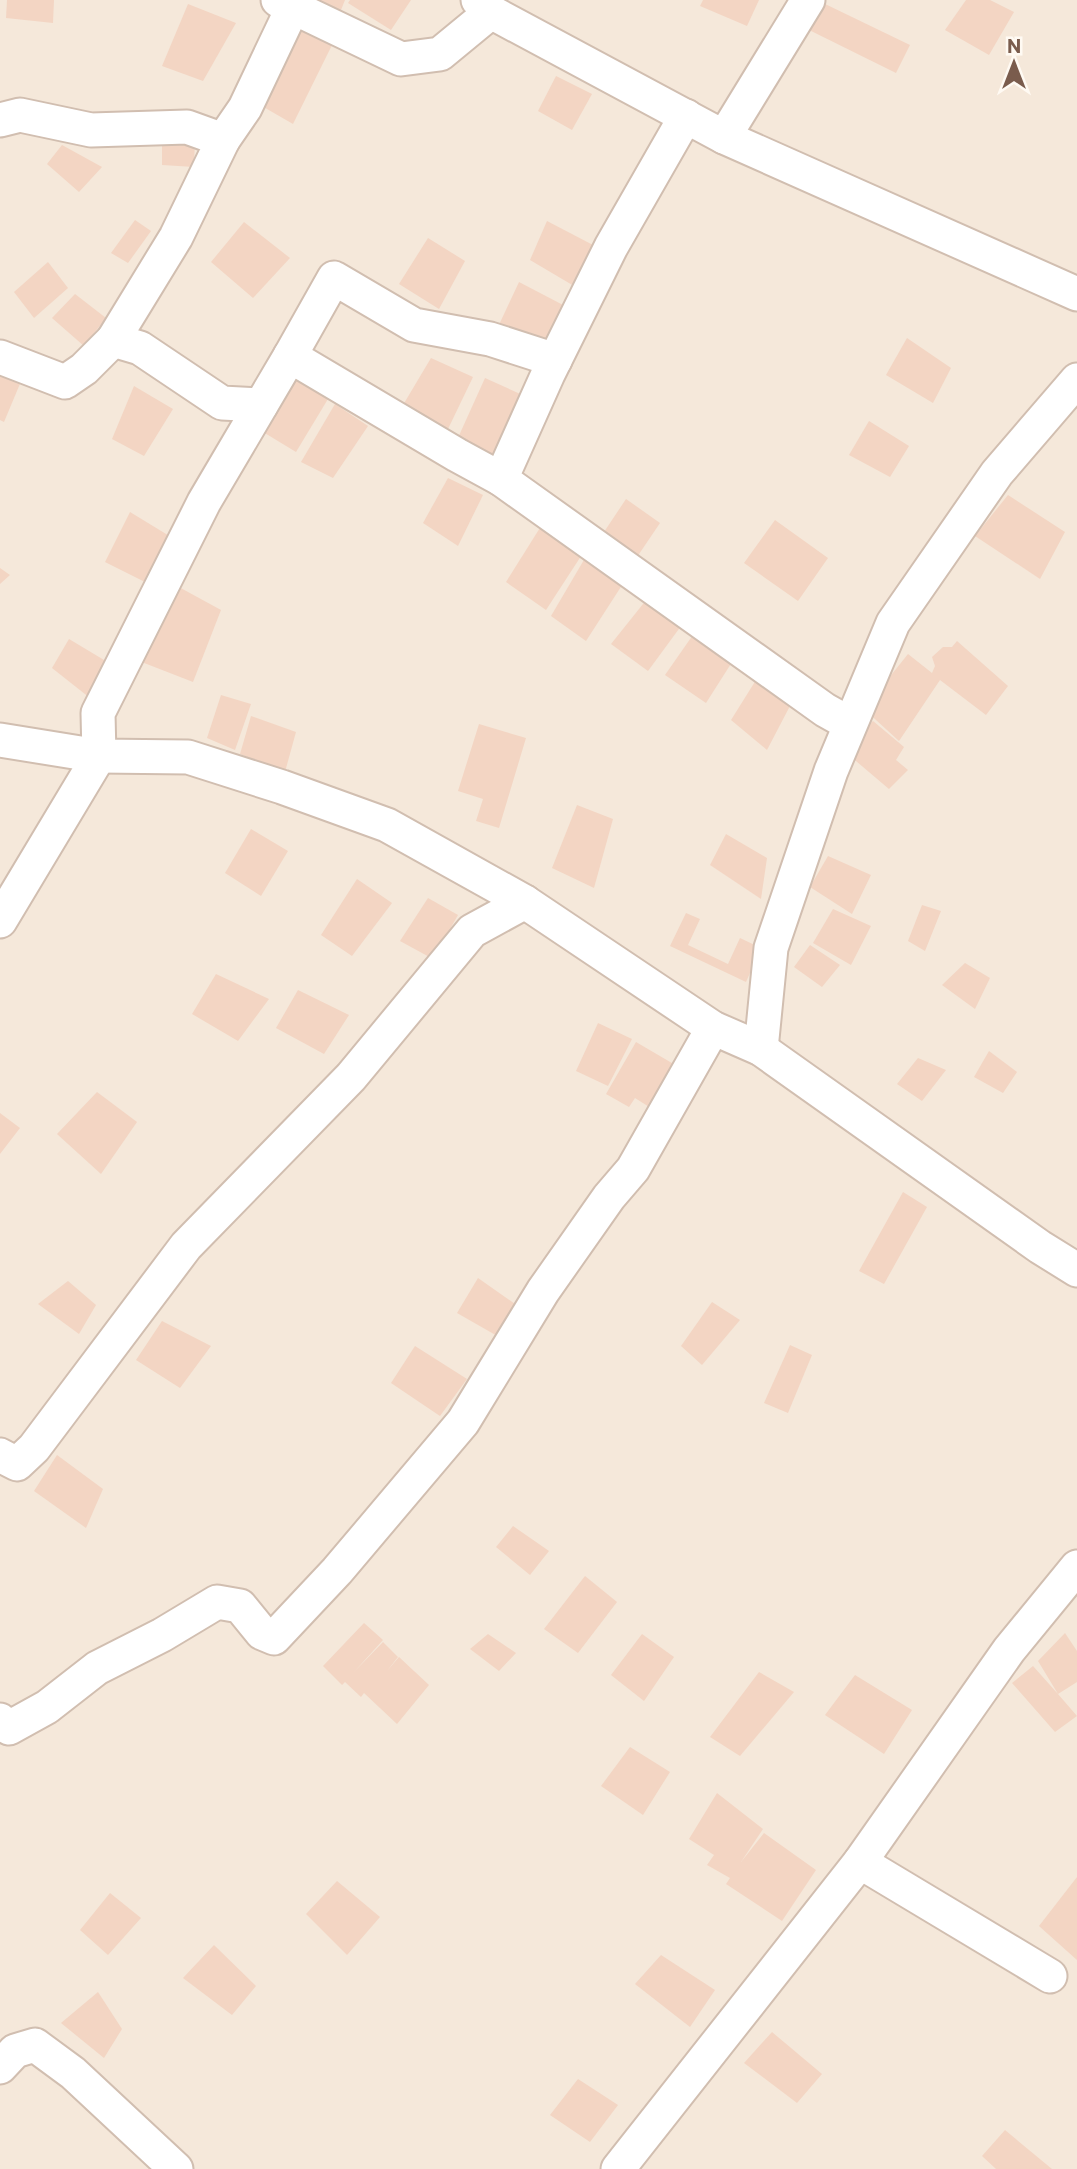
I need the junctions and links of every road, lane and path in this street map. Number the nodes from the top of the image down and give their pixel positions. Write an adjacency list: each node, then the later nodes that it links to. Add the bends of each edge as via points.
1 (808, 0): 6 (street)
2 (285, 4): 3 (street, via 401,59 440,54); 7 (street, via 245,108)
3 (484, 6): 4 (street)
4 (686, 116): 6 (street); 12 (street, via 611,247)
5 (0, 120): 7 (street, via 20,115 91,130 187,127)
6 (724, 137): 8 (street)
7 (223, 140): 9 (street, via 176,237)
8 (1077, 294)
9 (113, 340): 11 (street, via 65,382); 14 (street, via 140,348 222,403)
10 (290, 356): 12 (street, via 334,278 414,325 490,339); 14 (street); 15 (street)
11 (0, 357)
12 (555, 360): 15 (street)
13 (1077, 380): 16 (street, via 997,473 893,623)
14 (261, 405): 18 (street, via 204,502 98,713)
15 (501, 479): 16 (street)
16 (850, 724): 22 (street, via 771,948)
17 (0, 740): 18 (street)
18 (99, 756): 19 (street, via 188,757 282,787 387,825); 20 (street)
19 (525, 902): 21 (street); 24 (street, via 472,931 351,1077 186,1245 34,1448 17,1464)
20 (0, 921)
21 (713, 1028): 22 (street); 26 (street, via 633,1169 543,1291 463,1422 274,1638 262,1633 240,1606 218,1602 97,1668 47,1707 9,1728)
22 (761, 1049): 23 (street)
23 (1077, 1270)
24 (0, 1455)
25 (1077, 1567): 27 (street, via 1009,1650)
26 (0, 1720)
27 (860, 1862): 28 (street); 31 (street)
28 (1050, 1976)
29 (0, 2067): 30 (street, via 15,2051 35,2045 73,2073)
30 (176, 2169)
31 (618, 2169)

